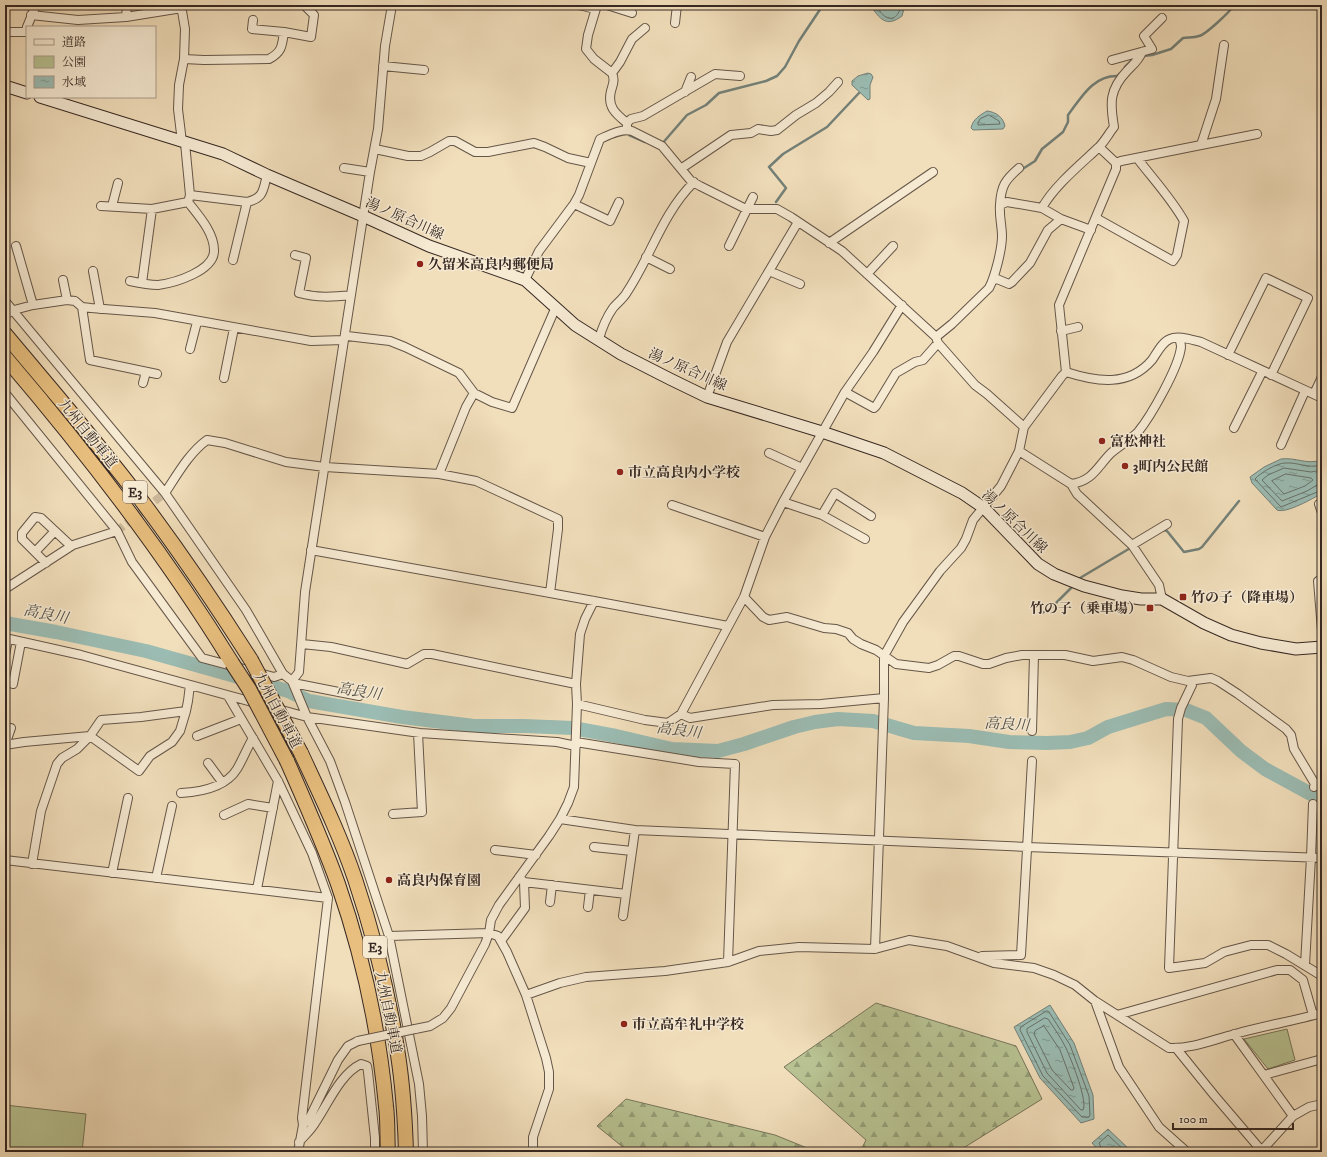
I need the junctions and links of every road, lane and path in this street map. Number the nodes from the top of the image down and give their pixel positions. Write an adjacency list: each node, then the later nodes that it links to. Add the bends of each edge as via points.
1 (36, 5): 11 (street)
2 (127, 5): 12 (street)
3 (306, 5): 20 (street, via 314,15 311,37)
4 (392, 5): 25 (street)
5 (579, 5): 9 (street)
6 (606, 5): 10 (street)
7 (677, 5): 15 (street)
8 (182, 7): 12 (street); 23 (street, via 185,29)
9 (596, 7): 27 (street, via 586,49)
10 (632, 13)
11 (31, 15): 12 (street, via 78,20); 16 (street)
12 (126, 17)
13 (1162, 18): 22 (street, via 1144,36 1152,49)
14 (253, 20): 20 (street, via 252,29)
15 (675, 23)
16 (27, 26)
17 (645, 28): 27 (street, via 632,39)
18 (5, 32): 19 (street)
19 (26, 32)
20 (284, 32): 23 (street, via 282,45 277,54 269,59)
21 (1224, 45): 38 (street, via 1216,99)
22 (1141, 55): 24 (street); 39 (street, via 1113,90 1111,106 1114,127)
23 (184, 60): 37 (street, via 178,109)
24 (1112, 60)
25 (383, 66): 26 (street); 40 (street)
26 (424, 70)
27 (612, 73): 35 (street, via 614,83 611,107)
28 (691, 76): 32 (street)
29 (740, 76): 32 (street, via 715,74)
30 (838, 82): 45 (street, via 816,103 777,130 758,129 731,135)
31 (5, 86): 33 (main road)
32 (685, 92): 35 (street, via 643,116 631,119)
33 (26, 93)
34 (43, 98): 37 (main road, 湯ノ原合川線)
35 (627, 126): 42 (street, via 600,139); 45 (street, via 662,146)
36 (1257, 134): 38 (street)
37 (184, 142): 49 (main road, 湯ノ原合川線, via 224,154); 53 (street)
38 (1201, 145): 41 (street)
39 (1099, 147): 43 (street); 60 (street, via 1086,157)
40 (375, 149): 42 (street, via 421,156 449,141 455,141 475,152 534,143 568,158); 47 (street)
41 (1137, 158): 43 (street); 65 (street, via 1175,204 1184,221 1177,255 1173,261)
42 (591, 164): 56 (street)
43 (1116, 164): 65 (street)
44 (344, 168): 47 (street)
45 (682, 168): 50 (street)
46 (1019, 168): 57 (street, via 1004,183)
47 (370, 172): 63 (street)
48 (933, 172): 68 (street)
49 (267, 175): 54 (street, via 262,194); 63 (main road, 湯ノ原合川線)
50 (694, 182): 62 (street); 73 (street, via 684,192 662,225)
51 (118, 183): 59 (street)
52 (753, 197): 62 (street)
53 (189, 198): 54 (street); 61 (street); 83 (street, via 211,237 214,250 211,260 202,269 172,283)
54 (247, 202): 74 (street)
55 (619, 202): 56 (street, via 610,221)
56 (574, 204): 80 (street, via 539,251)
57 (1000, 205): 60 (street, via 1007,202); 81 (street, via 1002,238)
58 (101, 206): 59 (street)
59 (112, 206): 61 (street)
60 (1042, 208): 64 (street)
61 (152, 209): 83 (street)
62 (747, 209): 66 (street, via 777,208); 70 (street)
63 (363, 216): 80 (main road, 湯ノ原合川線, via 429,246); 85 (street)
64 (1061, 218): 67 (street); 81 (street, via 1048,230 1030,263 1012,282 1009,284)
65 (1096, 218): 67 (street)
66 (798, 222): 68 (street); 77 (street)
67 (1091, 230): 98 (street, via 1059,305)
68 (829, 243): 78 (street, via 842,251)
69 (16, 246): 88 (street)
70 (729, 246)
71 (893, 246): 78 (street)
72 (295, 255): 85 (street, via 306,258 299,293 328,297)
73 (646, 257): 75 (street); 102 (street, via 627,293 608,316)
74 (233, 260)
75 (670, 269)
76 (93, 271): 93 (street)
77 (769, 271): 84 (street); 120 (street, via 727,342)
78 (867, 274): 89 (street)
79 (63, 280): 86 (street)
80 (525, 280): 91 (main road, 湯ノ原合川線)
81 (994, 280): 103 (street)
82 (130, 281): 83 (street)
83 (142, 283)
84 (800, 284)
85 (351, 295): 100 (street)
86 (67, 300): 88 (street); 90 (street, via 75,301)
87 (5, 301): 92 (street)
88 (32, 305): 92 (street)
89 (902, 305): 103 (street); 116 (street)
90 (82, 307): 93 (street); 107 (street, via 90,360)
91 (555, 309): 102 (main road, 湯ノ原合川線, via 576,326); 118 (street, via 512,408)
92 (14, 310): 94 (street); 132 (street)
93 (100, 310): 95 (street, via 155,313)
94 (5, 315)
95 (197, 322): 97 (street); 104 (street)
96 (1078, 327): 98 (street)
97 (234, 328): 100 (street, via 311,341); 113 (street)
98 (1061, 331): 108 (street)
99 (5, 334): 248 (highway, 九州自動車道 / E3, bridge, via 93,439 175,546 251,660 301,753 328,810 354,877 376,950 389,1002 398,1055)
100 (346, 338): 118 (street, via 390,341 405,347 460,373); 128 (street)
101 (1180, 338): 105 (street, via 1200,342); 108 (street, via 1170,338 1144,368 1127,378 1112,380); 131 (street, via 1181,347 1176,366 1152,413 1137,433 1111,453 1091,476)
102 (599, 339): 120 (main road, 湯ノ原合川線, via 621,354)
103 (937, 340): 116 (street, via 923,360 914,362 896,373 874,408); 122 (street, via 975,385)
104 (190, 348)
105 (1228, 355): 109 (street); 111 (street, via 1266,278 1308,298)
106 (5, 358): 247 (highway, 九州自動車道 / E3, bridge, via 80,447 161,554 206,620 252,696 287,761 338,884 360,956 380,1059)
107 (146, 372): 110 (street); 114 (street)
108 (1066, 372): 122 (street)
109 (1262, 372): 111 (street); 123 (street)
110 (156, 374)
111 (1271, 375): 115 (street)
112 (1322, 377): 119 (street)
113 (224, 378)
114 (143, 383)
115 (1305, 391): 119 (street); 125 (street)
116 (845, 392): 124 (street)
117 (5, 393): 142 (street)
118 (474, 393): 130 (street)
119 (1314, 394): 121 (street)
120 (707, 397): 124 (main road, 湯ノ原合川線)
121 (1322, 398)
122 (1024, 427): 126 (street)
123 (1234, 428)
124 (822, 432): 129 (street); 136 (main road, 湯ノ原合川線, via 892,456 962,492)
125 (1280, 445)
126 (1019, 451): 131 (street); 136 (street, via 1001,486)
127 (769, 453): 129 (street)
128 (325, 467): 130 (street); 132 (street, via 286,462 207,440 189,458); 147 (street)
129 (802, 468): 133 (street)
130 (439, 474): 152 (street, via 476,481 558,519)
131 (1071, 484): 145 (street, via 1077,494)
132 (165, 492): 165 (street, via 246,610)
133 (783, 502): 138 (street); 143 (street)
134 (1319, 504): 137 (street)
135 (672, 505): 143 (street)
136 (984, 508): 154 (main road, 湯ノ原合川線, via 1038,564 1054,574 1084,586 1122,596); 164 (street, via 973,520 961,548 903,622)
137 (1322, 513)
138 (822, 515): 139 (street, via 835,493); 144 (street)
139 (871, 516)
140 (1167, 524): 145 (street)
141 (55, 531): 146 (street); 148 (street); 148 (street, via 41,518 35,517 22,533 22,539)
142 (117, 531): 146 (street); 165 (street, via 132,562 202,658 274,677)
143 (765, 537): 153 (street)
144 (865, 540)
145 (1132, 545): 154 (street, via 1159,585)
146 (71, 546): 149 (street)
147 (311, 550): 152 (street); 160 (street)
148 (36, 552): 149 (street)
149 (46, 563): 151 (street)
150 (1322, 579): 157 (street, via 1318,581)
151 (5, 589)
152 (550, 593): 155 (street)
153 (744, 597): 156 (street); 164 (street, via 769,620 787,617 836,629 848,633 853,639)
154 (1162, 599): 161 (main road, 湯ノ原合川線, via 1230,635 1296,649)
155 (594, 601): 156 (street); 169 (street, via 584,619 580,634)
156 (728, 626): 176 (street)
157 (1322, 630)
158 (7, 639): 159 (street); 162 (street)
159 (21, 642): 167 (street); 170 (street, via 81,655)
160 (302, 644): 168 (street, via 299,672); 169 (street, via 331,647 407,664 424,654 432,654)
161 (1322, 647)
162 (5, 655)
163 (1034, 655): 164 (street, via 1006,658 989,664 954,656 928,668 896,664); 166 (street, via 1066,654 1093,661 1122,657 1171,677); 180 (street)
164 (884, 656): 173 (street)
165 (283, 674): 168 (street)
166 (1192, 681): 190 (street, via 1211,678 1218,680 1286,729 1291,735 1294,749 1315,784); 206 (street, via 1179,716)
167 (13, 684)
168 (293, 684): 172 (street); 177 (street)
169 (576, 684): 174 (street)
170 (190, 685): 171 (street); 175 (street)
171 (228, 696): 177 (street); 178 (street)
172 (359, 696)
173 (884, 698): 176 (street, via 821,704 773,705 690,718); 201 (street)
174 (577, 704): 176 (street, via 668,723); 185 (street)
175 (186, 710): 182 (street, via 101,720); 182 (street, via 180,731 172,742 150,756 139,771)
176 (681, 714)
177 (307, 717): 181 (street); 224 (street, via 330,761)
178 (241, 719): 183 (street); 184 (street)
179 (11, 728): 182 (street, via 5,745)
180 (1032, 732)
181 (418, 733): 185 (street); 196 (street, via 422,812)
182 (90, 736): 211 (street, via 57,764 41,811)
183 (197, 736)
184 (253, 738): 188 (street); 189 (street, via 236,770)
185 (576, 742): 198 (street, via 574,787); 200 (street, via 699,762 735,764)
186 (1032, 761): 203 (street)
187 (208, 763): 189 (street)
188 (278, 781): 195 (street); 219 (street, via 312,853)
189 (222, 782): 191 (street, via 193,793)
190 (1314, 787)
191 (181, 793)
192 (128, 798): 212 (street)
193 (1313, 804): 208 (street)
194 (172, 806): 213 (street)
195 (272, 808): 197 (street, via 248,804); 216 (street)
196 (393, 814)
197 (224, 815)
198 (560, 819): 199 (street); 207 (street)
199 (635, 830): 200 (street); 205 (street)
200 (731, 835): 201 (street); 228 (street)
201 (880, 841): 203 (street); 226 (street)
202 (594, 847): 205 (street)
203 (1027, 847): 206 (street); 227 (street, via 1021,955)
204 (495, 850): 207 (street)
205 (632, 851): 218 (street)
206 (1172, 852): 208 (street); 229 (street, via 1169,968 1205,963 1224,952 1251,945 1268,946)
207 (536, 855): 214 (street)
208 (1311, 857): 209 (street); 229 (street)
209 (1322, 858)
210 (5, 860): 211 (street)
211 (32, 864): 212 (street)
212 (112, 873): 213 (street)
213 (156, 878): 216 (street)
214 (522, 879): 215 (street); 223 (street, via 499,905 491,920); 225 (street, via 525,908)
215 (552, 885): 217 (street); 220 (street)
216 (257, 889): 219 (street)
217 (590, 890): 218 (street); 221 (street)
218 (626, 894): 222 (street)
219 (328, 898): 242 (street)
220 (550, 902)
221 (588, 907)
222 (623, 916)
223 (489, 933): 224 (street); 225 (street, via 498,936); 242 (street, bridge, via 451,1008 442,1018 430,1026 358,1040 348,1046 338,1060 309,1119)
224 (389, 936): 249 (street, via 419,1084)
225 (501, 941): 231 (street)
226 (875, 949): 227 (street, via 909,940 947,946); 228 (street, via 799,948 759,951)
227 (977, 956): 232 (street, via 994,963 1034,968 1054,975 1075,985)
228 (728, 962): 231 (street, via 665,971 586,977)
229 (1305, 965): 230 (street)
230 (1322, 976)
231 (526, 995): 250 (street, via 549,1072 549,1088 533,1137)
232 (1095, 1001): 234 (street); 251 (street, via 1119,1067 1159,1127)
233 (1322, 1013): 235 (street)
234 (1118, 1015): 235 (street, via 1277,970 1290,970 1303,980); 237 (street, via 1169,1048)
235 (1313, 1015): 236 (street)
236 (1234, 1034): 237 (street, via 1198,1046); 239 (street)
237 (1176, 1048): 244 (street)
238 (1322, 1059): 239 (street)
239 (1264, 1075): 241 (street)
240 (1322, 1104): 241 (street)
241 (1293, 1116): 244 (street)
242 (303, 1125): 243 (street)
243 (299, 1142): 245 (street); 246 (street, via 314,1124 344,1077 361,1064 367,1066 368,1072)
244 (1263, 1151)
245 (298, 1152)
246 (375, 1152)
247 (388, 1152)
248 (406, 1152)
249 (423, 1152)
250 (533, 1152)
251 (1187, 1152)

